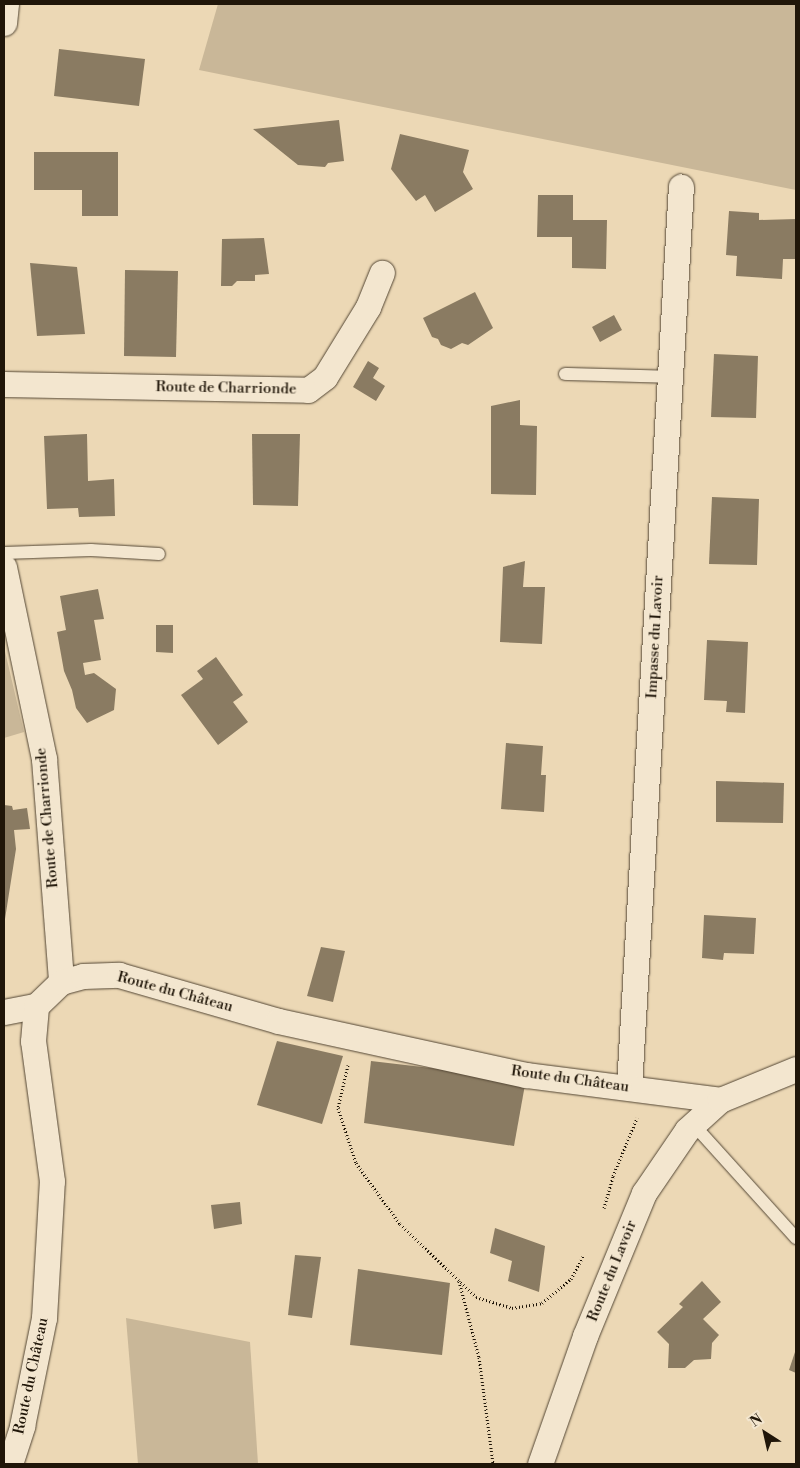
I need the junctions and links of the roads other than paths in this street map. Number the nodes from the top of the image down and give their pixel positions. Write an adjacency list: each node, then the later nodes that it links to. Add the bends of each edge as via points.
1 (6, 4): 2 (street)
2 (4, 23)
3 (681, 186): 6 (street, Impasse du Lavoir)
4 (382, 273): 7 (street, Route de Charrionde, via 368,308 325,377 308,390)
5 (564, 374): 6 (lane)
6 (670, 377): 15 (street, Impasse du Lavoir)
7 (4, 384)
8 (4, 553): 9 (lane, via 91,550)
9 (158, 554)
10 (4, 567): 11 (street, Route de Charrionde, via 44,759)
11 (61, 982): 12 (street, Route du Château); 15 (street, Route du Château, via 82,976 119,975 278,1021 526,1075)
12 (36, 1006): 13 (street); 19 (street, Route du Château, via 33,1041 52,1181 44,1318 22,1426)
13 (4, 1012)
14 (796, 1069): 16 (street)
15 (639, 1088): 16 (street, Route du Château)
16 (720, 1100): 17 (street, Route du Lavoir)
17 (693, 1124): 18 (lane); 20 (street, Route du Lavoir, via 644,1193 585,1336)
18 (796, 1238)
19 (10, 1464)
20 (540, 1464)

